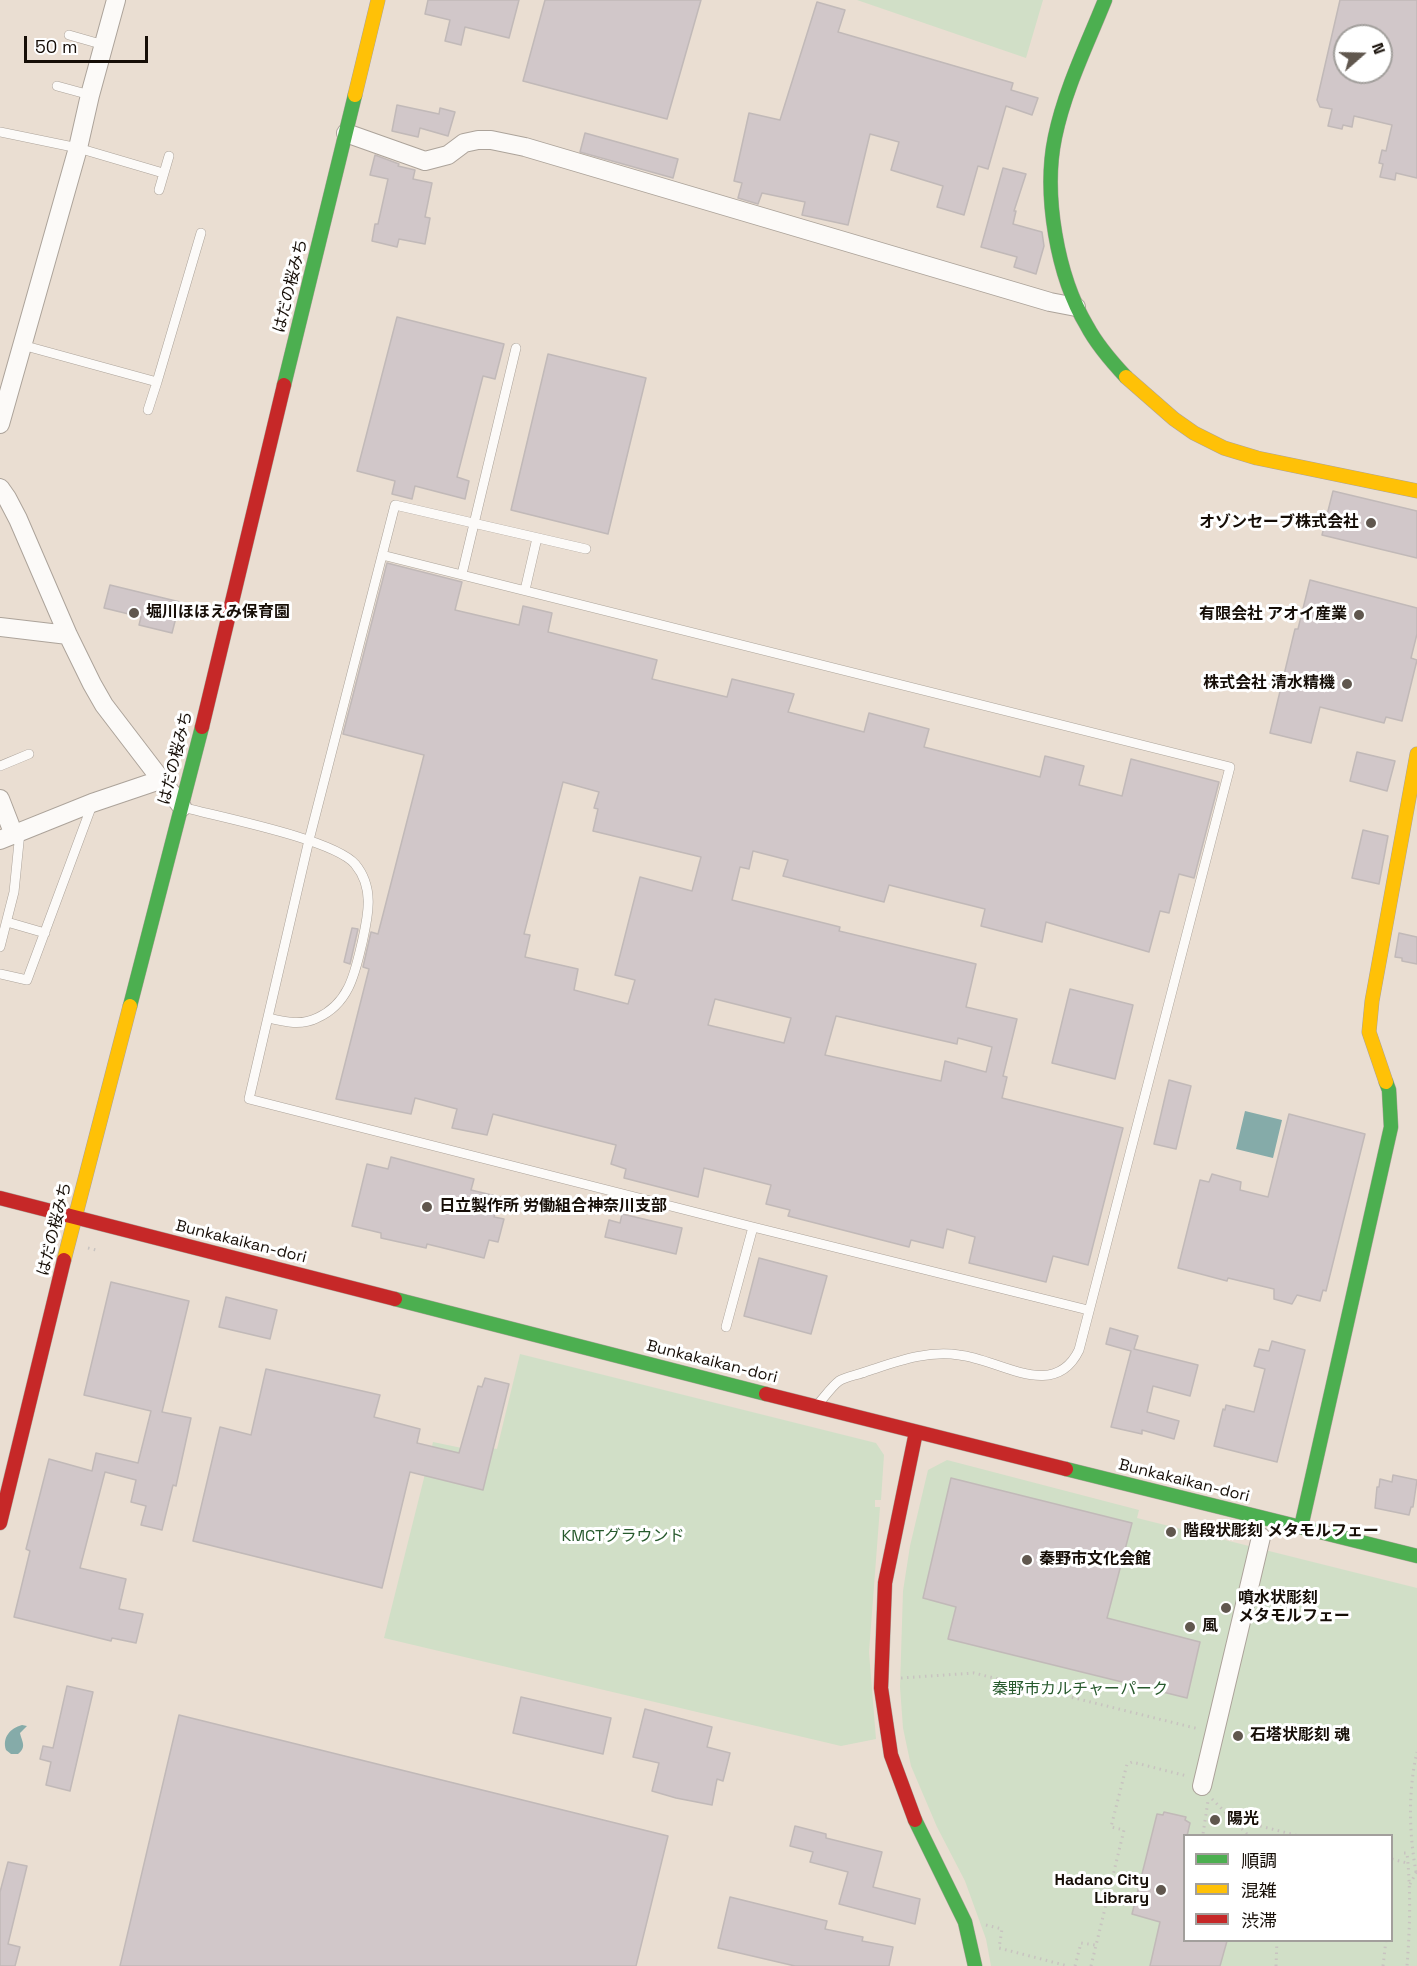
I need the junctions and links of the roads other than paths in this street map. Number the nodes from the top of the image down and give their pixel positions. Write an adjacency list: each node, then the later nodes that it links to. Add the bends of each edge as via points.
1 (116, 0): 5 (street)
2 (378, 0): 9 (street, はだの桜みち)
3 (1105, 0): 15 (street, via 1056,133 1053,217)
4 (69, 35): 5 (lane)
5 (104, 45): 7 (street)
6 (57, 86): 7 (lane)
7 (90, 95): 10 (street)
8 (0, 132): 10 (lane)
9 (346, 133): 15 (street, via 425,162 478,140 525,147); 37 (street, はだの桜みち)
10 (78, 148): 12 (lane); 16 (street)
11 (169, 156): 12 (lane)
12 (164, 173): 13 (lane)
13 (159, 190)
14 (201, 233): 18 (lane)
15 (1076, 307): 22 (street, via 1101,348 1126,378 1154,405 1215,444 1260,459)
16 (22, 345): 18 (lane); 20 (street)
17 (516, 348): 23 (lane)
18 (157, 382): 19 (lane)
19 (148, 410)
20 (0, 424)
21 (0, 488): 30 (street, via 18,519)
22 (1417, 491)
23 (474, 523): 24 (lane); 26 (lane, via 395,505); 27 (lane)
24 (537, 538): 25 (lane); 28 (lane)
25 (586, 549)
26 (382, 555): 27 (lane); 39 (lane)
27 (462, 574): 28 (lane)
28 (525, 590): 48 (lane, via 1230,767)
29 (0, 627): 30 (street)
30 (68, 634): 34 (street, via 104,705)
31 (29, 754): 33 (lane)
32 (1417, 754): 53 (street, via 1369,1032 1389,1090 1391,1126)
33 (0, 766)
34 (160, 780): 36 (street); 37 (street)
35 (0, 799): 38 (street)
36 (92, 803): 38 (street); 41 (lane)
37 (182, 807): 39 (lane); 46 (street, はだの桜みち)
38 (11, 836): 40 (lane, via 14,892)
39 (309, 840): 44 (lane); 44 (lane, via 355,864 368,892 369,907 354,978 342,998 318,1018 304,1023)
40 (7, 922): 41 (lane); 42 (lane)
41 (45, 933): 43 (lane, via 27,980)
42 (0, 947)
43 (0, 974)
44 (268, 1018): 47 (lane, via 249,1099)
45 (0, 1198): 46 (street, Bunkakaikan-dori)
46 (75, 1217): 50 (street, Bunkakaikan-dori); 52 (street, はだの桜みち)
47 (753, 1227): 48 (lane); 49 (lane)
48 (1088, 1310): 50 (lane, via 1079,1350 1073,1362 1057,1373 1034,1376 961,1355 913,1356 839,1381)
49 (726, 1327)
50 (817, 1405): 51 (street, Bunkakaikan-dori)
51 (916, 1432): 53 (street, Bunkakaikan-dori); 57 (street, via 885,1584 881,1688 891,1755 909,1809 964,1922)
52 (0, 1523)
53 (1301, 1527): 55 (street, Bunkakaikan-dori)
54 (1261, 1537): 56 (street)
55 (1417, 1556)
56 (1202, 1783)
57 (975, 1966)

